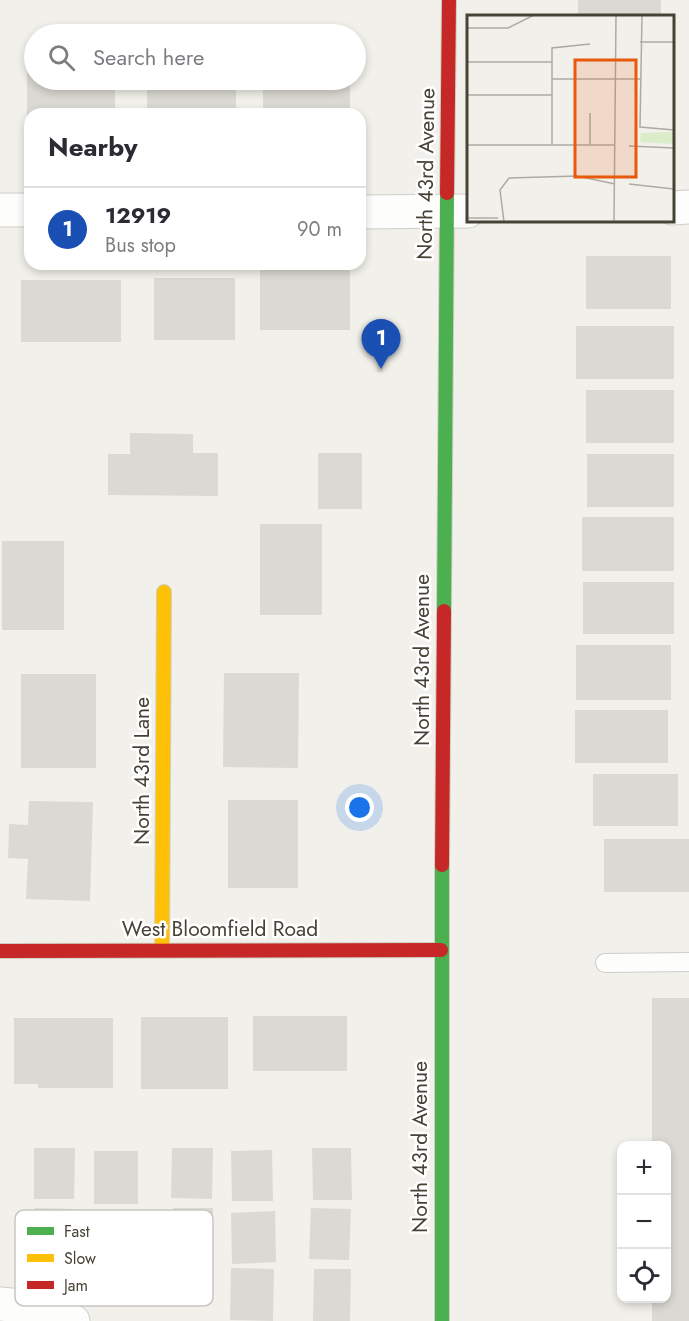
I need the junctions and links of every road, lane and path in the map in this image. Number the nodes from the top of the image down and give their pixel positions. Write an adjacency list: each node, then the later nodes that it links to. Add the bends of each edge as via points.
1 (449, 0): 6 (main road, North 43rd Avenue)
2 (689, 207): 3 (street)
3 (674, 208)
4 (0, 210): 5 (street)
5 (24, 210)
6 (457, 211): 7 (street); 10 (main road, North 43rd Avenue)
7 (366, 212)
8 (164, 592): 9 (main road, North 43rd Lane)
9 (162, 950): 10 (main road, West Bloomfield Road); 11 (main road, West Bloomfield Road)
10 (441, 950): 18 (main road, North 43rd Avenue)
11 (0, 951)
12 (689, 962): 13 (lane)
13 (605, 963)
14 (0, 1304): 15 (street)
15 (15, 1305)
16 (22, 1306): 17 (street)
17 (73, 1321)
18 (442, 1321)

